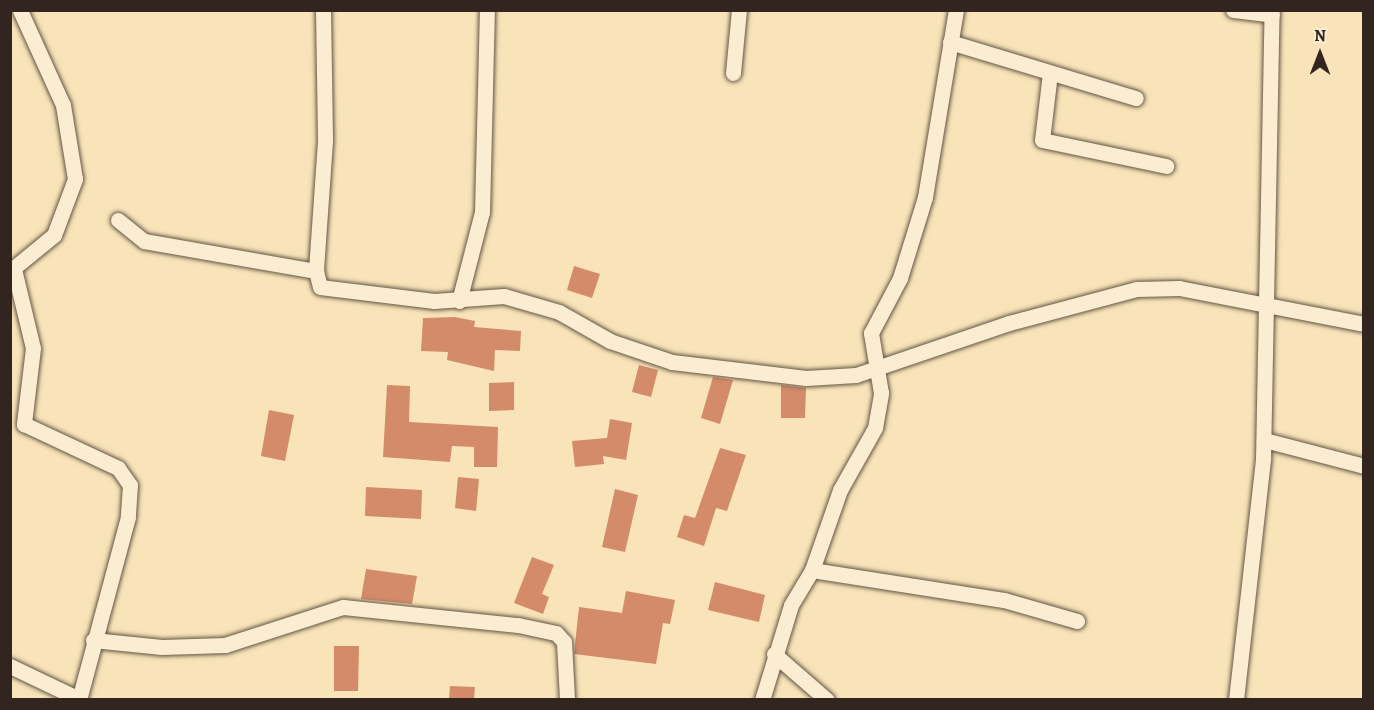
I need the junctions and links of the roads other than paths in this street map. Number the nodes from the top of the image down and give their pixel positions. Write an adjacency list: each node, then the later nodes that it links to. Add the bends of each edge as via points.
1 (20, 10): 14 (street, via 63,105 75,179 54,235)
2 (323, 10): 15 (street, via 325,141)
3 (487, 10): 16 (street, via 482,212)
4 (739, 10): 10 (street)
5 (956, 10): 8 (street)
6 (1233, 10): 7 (street)
7 (1272, 13): 17 (street, via 1273,167)
8 (950, 42): 9 (street); 19 (street, via 925,198 900,278 871,333)
9 (1050, 73): 11 (street); 12 (street, via 1042,140)
10 (734, 74)
11 (1136, 98)
12 (1166, 166)
13 (118, 220): 15 (street, via 151,243)
14 (12, 270): 24 (street, via 33,348 24,424 118,468 130,485 128,517)
15 (316, 272): 16 (street, via 320,287 333,290)
16 (459, 301): 19 (street, via 504,296 559,312 610,341 703,368 830,378)
17 (1264, 307): 18 (street); 19 (street, via 1179,288 1137,290 1009,323); 20 (street)
18 (1364, 324)
19 (875, 368): 22 (street, via 881,393 875,428 840,490)
20 (1264, 440): 21 (street); 31 (street)
21 (1364, 466)
22 (812, 570): 23 (street, via 1004,600); 25 (street, via 791,605)
23 (1077, 621)
24 (93, 640): 27 (street); 28 (street, via 162,647 225,645 344,607 518,625 556,633 564,642)
25 (774, 654): 29 (street); 30 (street)
26 (10, 666): 27 (street)
27 (79, 699)
28 (567, 699)
29 (762, 699)
30 (827, 699)
31 (1236, 699)

